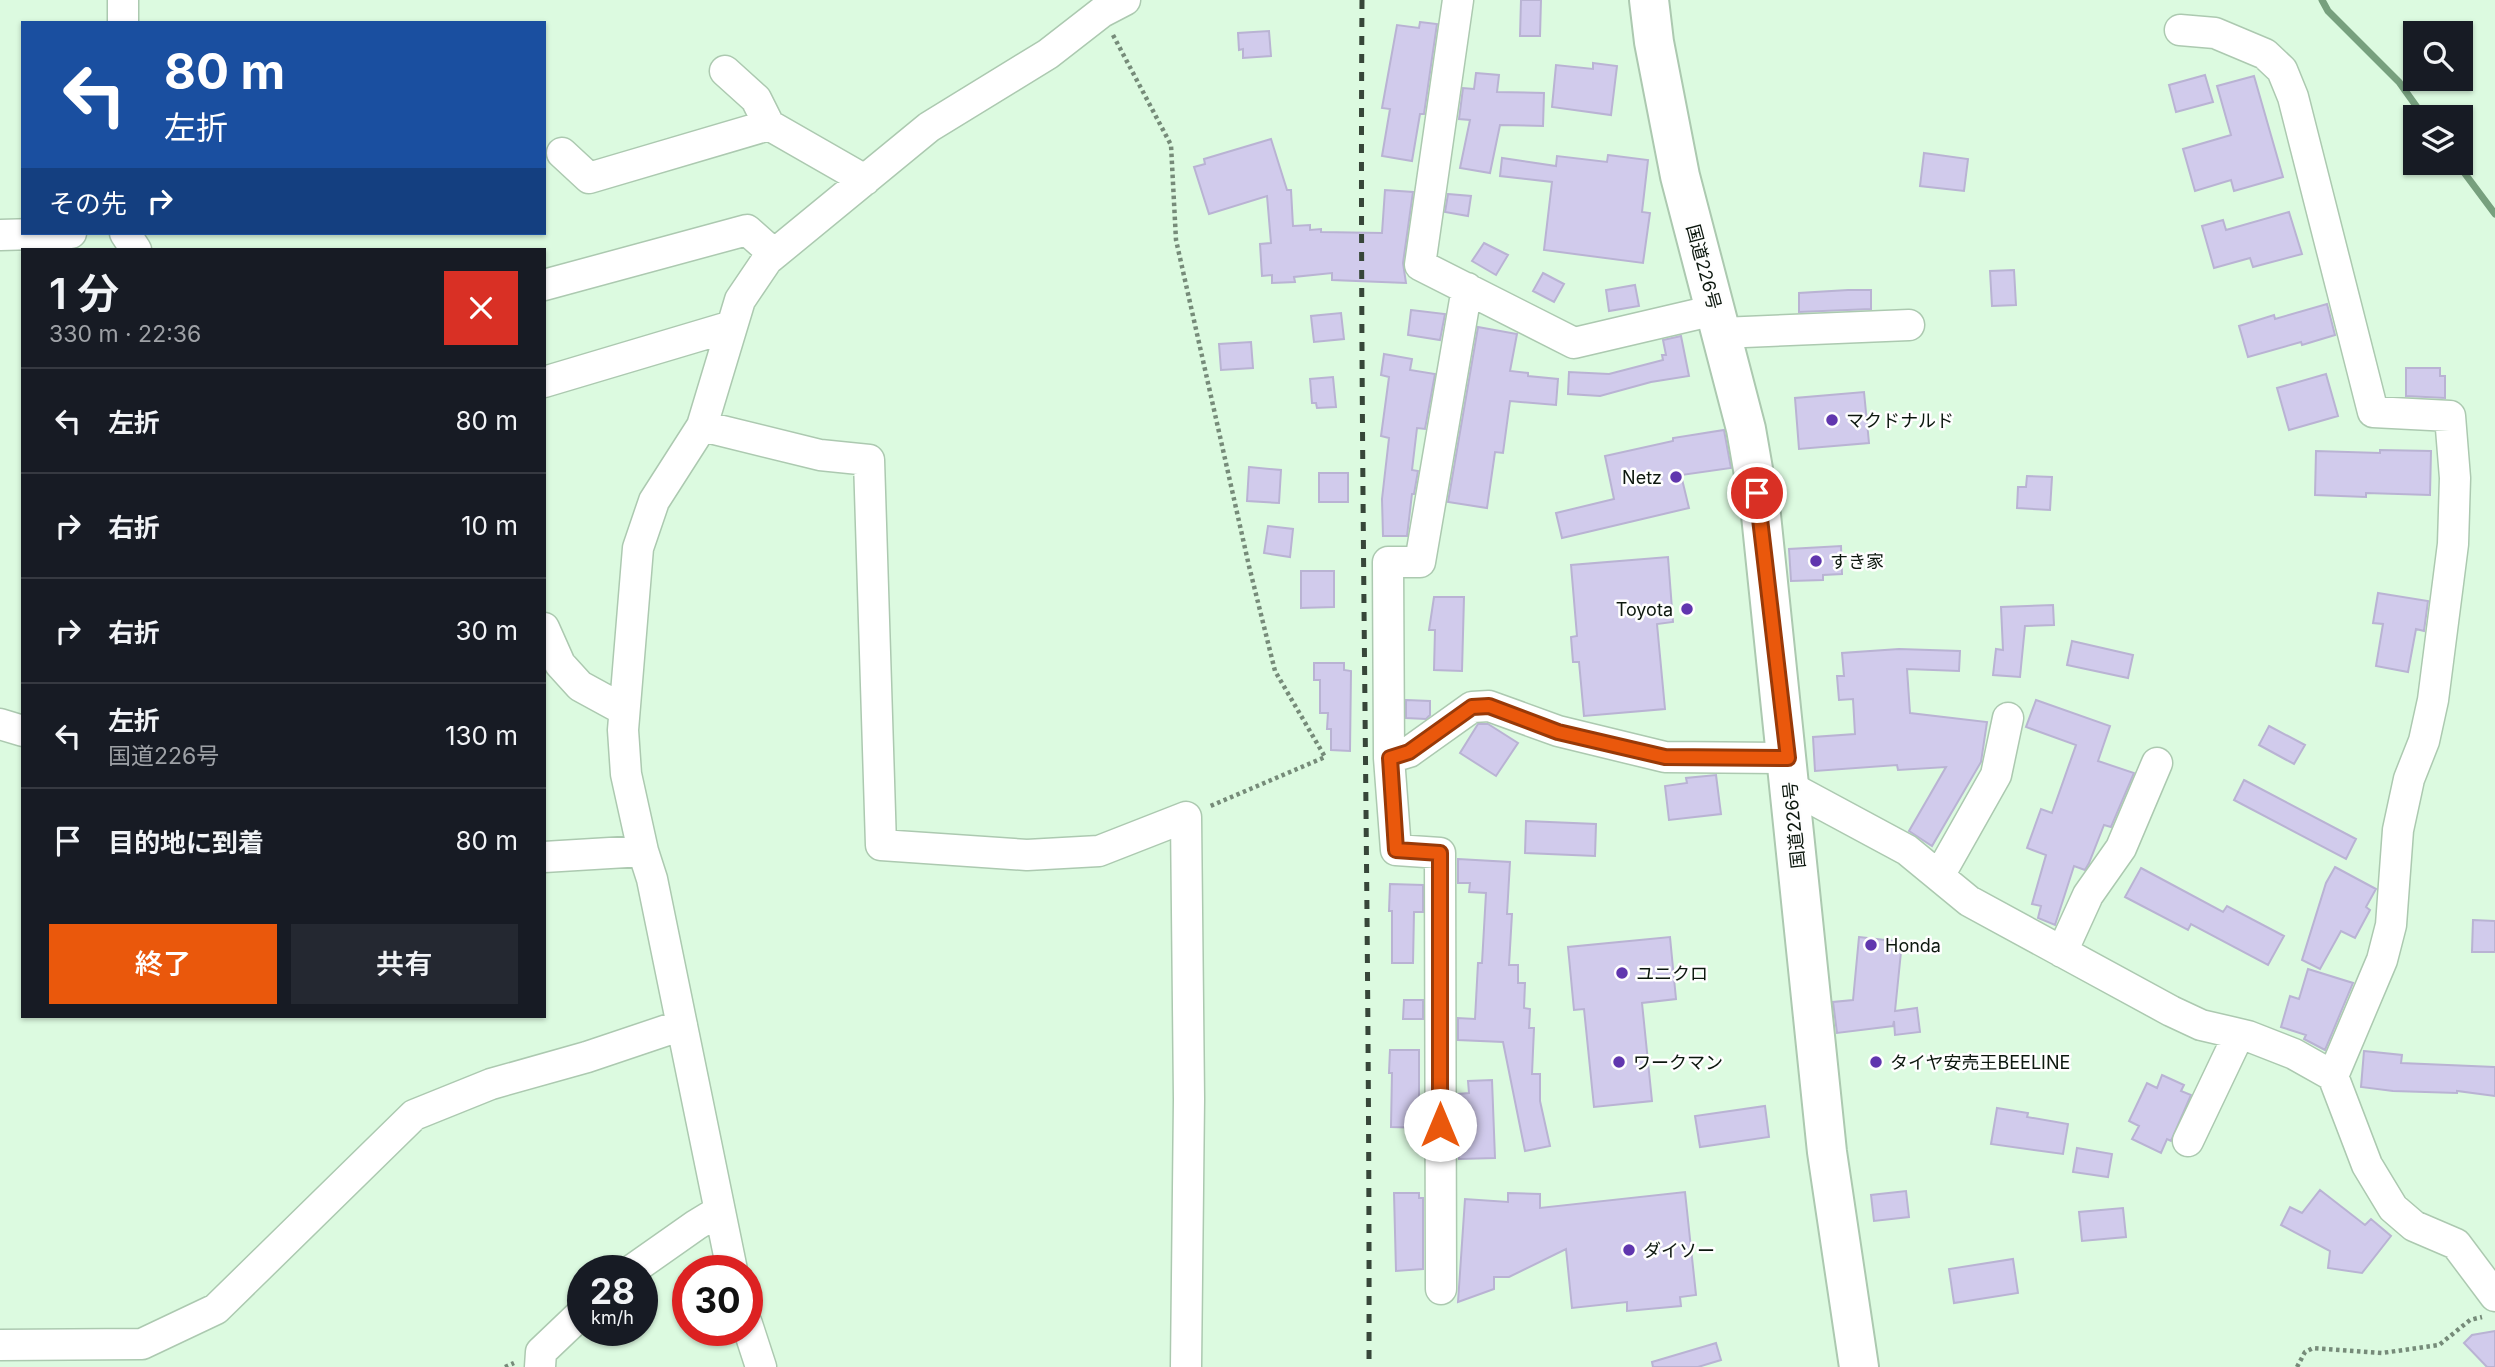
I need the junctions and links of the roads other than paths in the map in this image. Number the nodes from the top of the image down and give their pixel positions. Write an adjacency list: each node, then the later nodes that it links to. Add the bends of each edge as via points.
1 (123, 0): 5 (street)
2 (1458, 0): 15 (street, via 1420,265)
3 (1649, 0): 16 (highway, 国道226号, via 1680,176)
4 (1113, 6): 10 (street, via 1048,54 929,127)
5 (123, 21)
6 (2180, 30): 35 (street, via 2215,33 2264,54 2282,70 2293,97 2373,412 2450,416 2455,478 2453,544 2433,700 2398,830 2391,925 2382,960)
7 (725, 71): 8 (street, via 756,99)
8 (769, 125): 9 (street, via 589,178); 10 (street)
9 (562, 153)
10 (864, 180): 13 (street)
11 (21, 234): 12 (street)
12 (0, 235)
13 (774, 254): 14 (street, via 747,230); 18 (street, via 740,300)
14 (546, 284)
15 (1467, 288): 16 (street, via 1574,343); 26 (street, via 1420,562 1388,562)
16 (1718, 322): 17 (street); 28 (highway, 国道226号, via 1746,429 1761,515)
17 (1909, 325)
18 (732, 326): 19 (street); 20 (street)
19 (546, 381)
20 (702, 426): 22 (street, via 654,501 638,548); 47 (street, via 820,455 869,460 881,845 1027,855 1099,852 1186,817)
21 (546, 632): 22 (street, via 560,664 580,686)
22 (624, 710): 29 (street, via 626,774)
23 (2008, 718): 31 (street, via 1996,775)
24 (0, 724): 25 (street)
25 (21, 730)
26 (1390, 758): 28 (street, via 1409,752 1472,707 1489,706 1558,732 1665,757); 40 (street, via 1396,850 1440,853)
27 (2157, 763): 32 (street, via 2121,848 2088,895)
28 (1789, 773): 31 (street); 48 (highway, 国道226号, via 1827,1152)
29 (643, 851): 30 (street); 33 (street)
30 (546, 857)
31 (1939, 876): 32 (street, via 1969,901)
32 (2062, 952): 34 (street, via 2201,1025)
33 (682, 1025): 37 (street); 43 (street, via 491,1084 414,1115 216,1309 185,1325 142,1344)
34 (2239, 1034): 35 (street, via 2294,1054); 36 (street)
35 (2333, 1076): 41 (street, via 2367,1166 2393,1208 2414,1226 2456,1244)
36 (2188, 1141)
37 (719, 1212): 38 (street); 39 (street)
38 (653, 1255)
39 (729, 1255)
40 (1441, 1289)
41 (2495, 1296)
42 (567, 1327): 45 (street, via 541,1352)
43 (0, 1345)
44 (754, 1346): 46 (street)
45 (540, 1367)
46 (761, 1367)
47 (1186, 1367)
48 (1859, 1367)

